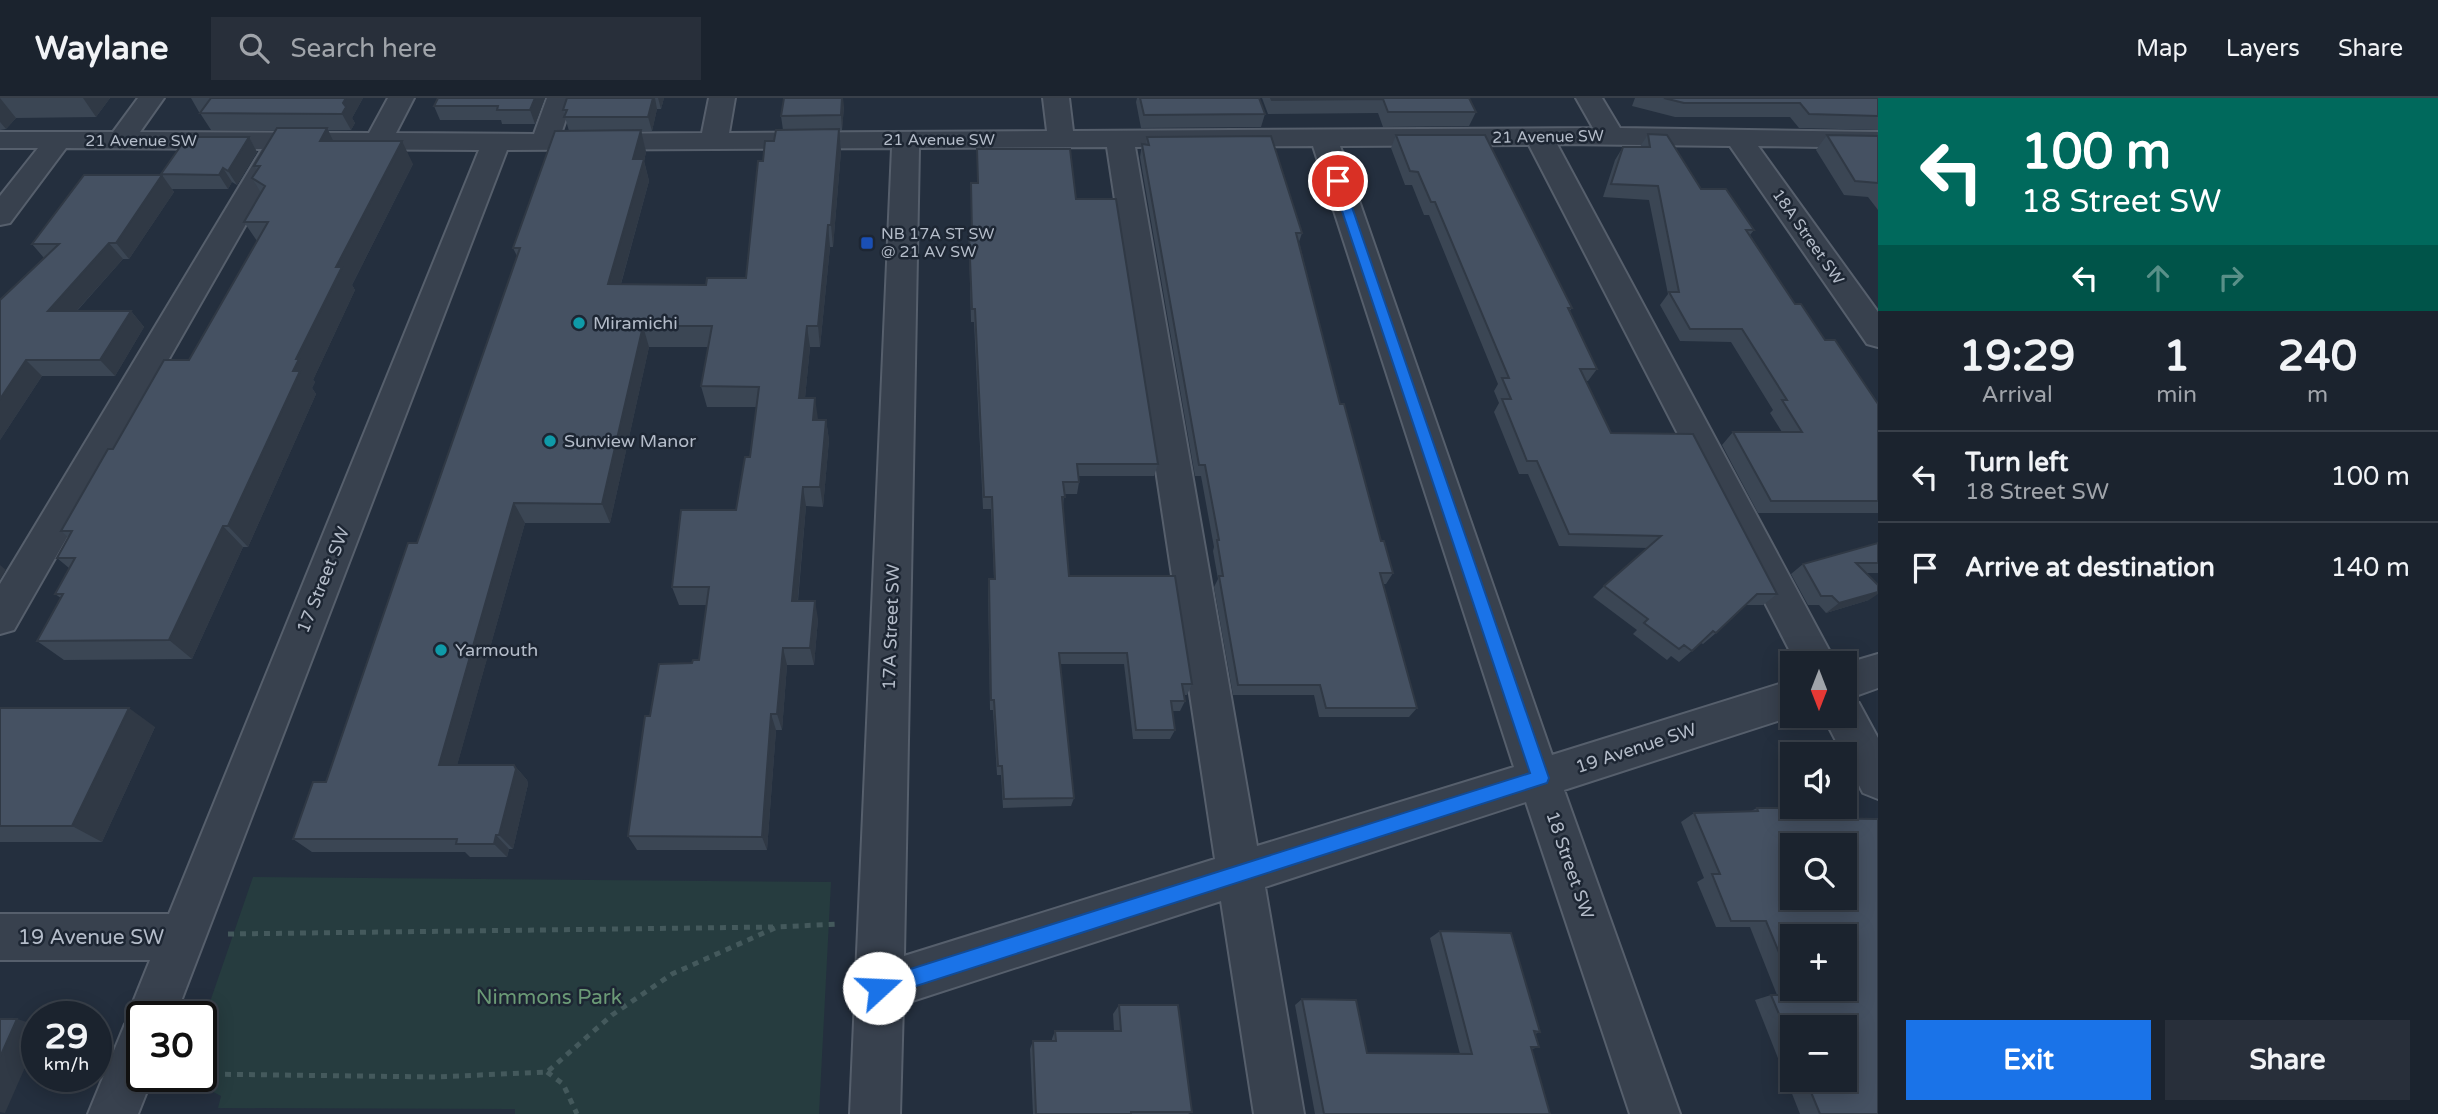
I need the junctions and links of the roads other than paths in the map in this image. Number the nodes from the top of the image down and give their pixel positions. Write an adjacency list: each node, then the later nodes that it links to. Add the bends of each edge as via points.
1 (151, 98): 16 (street)
2 (401, 98): 20 (street)
3 (560, 98): 22 (street)
4 (722, 98): 17 (street)
5 (1056, 98): 9 (street)
6 (1588, 98): 7 (street)
7 (1611, 136): 8 (street, 21 Avenue SW); 11 (street, 21 Avenue SW)
8 (1539, 137): 10 (street, 21 Avenue SW); 26 (street)
9 (1061, 139): 13 (street, 21 Avenue SW); 18 (street, 21 Avenue SW)
10 (1324, 139): 13 (street, 21 Avenue SW); 31 (street, 18 Street SW)
11 (1739, 139): 14 (street, 21 Avenue SW); 24 (street, 18A Street SW)
12 (0, 140): 15 (street, 21 Avenue SW)
13 (1119, 140): 33 (street)
14 (1878, 140)
15 (58, 141): 16 (street, 21 Avenue SW); 23 (street)
16 (120, 141): 19 (street, 21 Avenue SW)
17 (714, 141): 18 (street, 21 Avenue SW); 22 (street, 21 Avenue SW)
18 (906, 141): 36 (street, 17A Street SW)
19 (280, 142): 20 (street, 21 Avenue SW); 25 (street)
20 (378, 142): 21 (street, 21 Avenue SW)
21 (496, 142): 22 (street, 21 Avenue SW); 34 (street, 17 Street SW)
22 (545, 142)
23 (0, 215)
24 (1878, 336)
25 (0, 618)
26 (1810, 651)
27 (1878, 671): 28 (street)
28 (1857, 678)
29 (1780, 702): 31 (street, 19 Avenue SW)
30 (1850, 728): 32 (street)
31 (1540, 778): 33 (street, 19 Avenue SW); 42 (street, 18 Street SW)
32 (1878, 779)
33 (1241, 873): 36 (street, 19 Avenue SW); 41 (street)
34 (204, 936): 35 (street, 19 Avenue SW); 37 (street, 17 Street SW)
35 (0, 937)
36 (879, 988): 40 (street, 17A Street SW)
37 (161, 1001)
38 (126, 1081): 39 (street)
39 (113, 1114)
40 (876, 1114)
41 (1279, 1114)
42 (1655, 1114)

